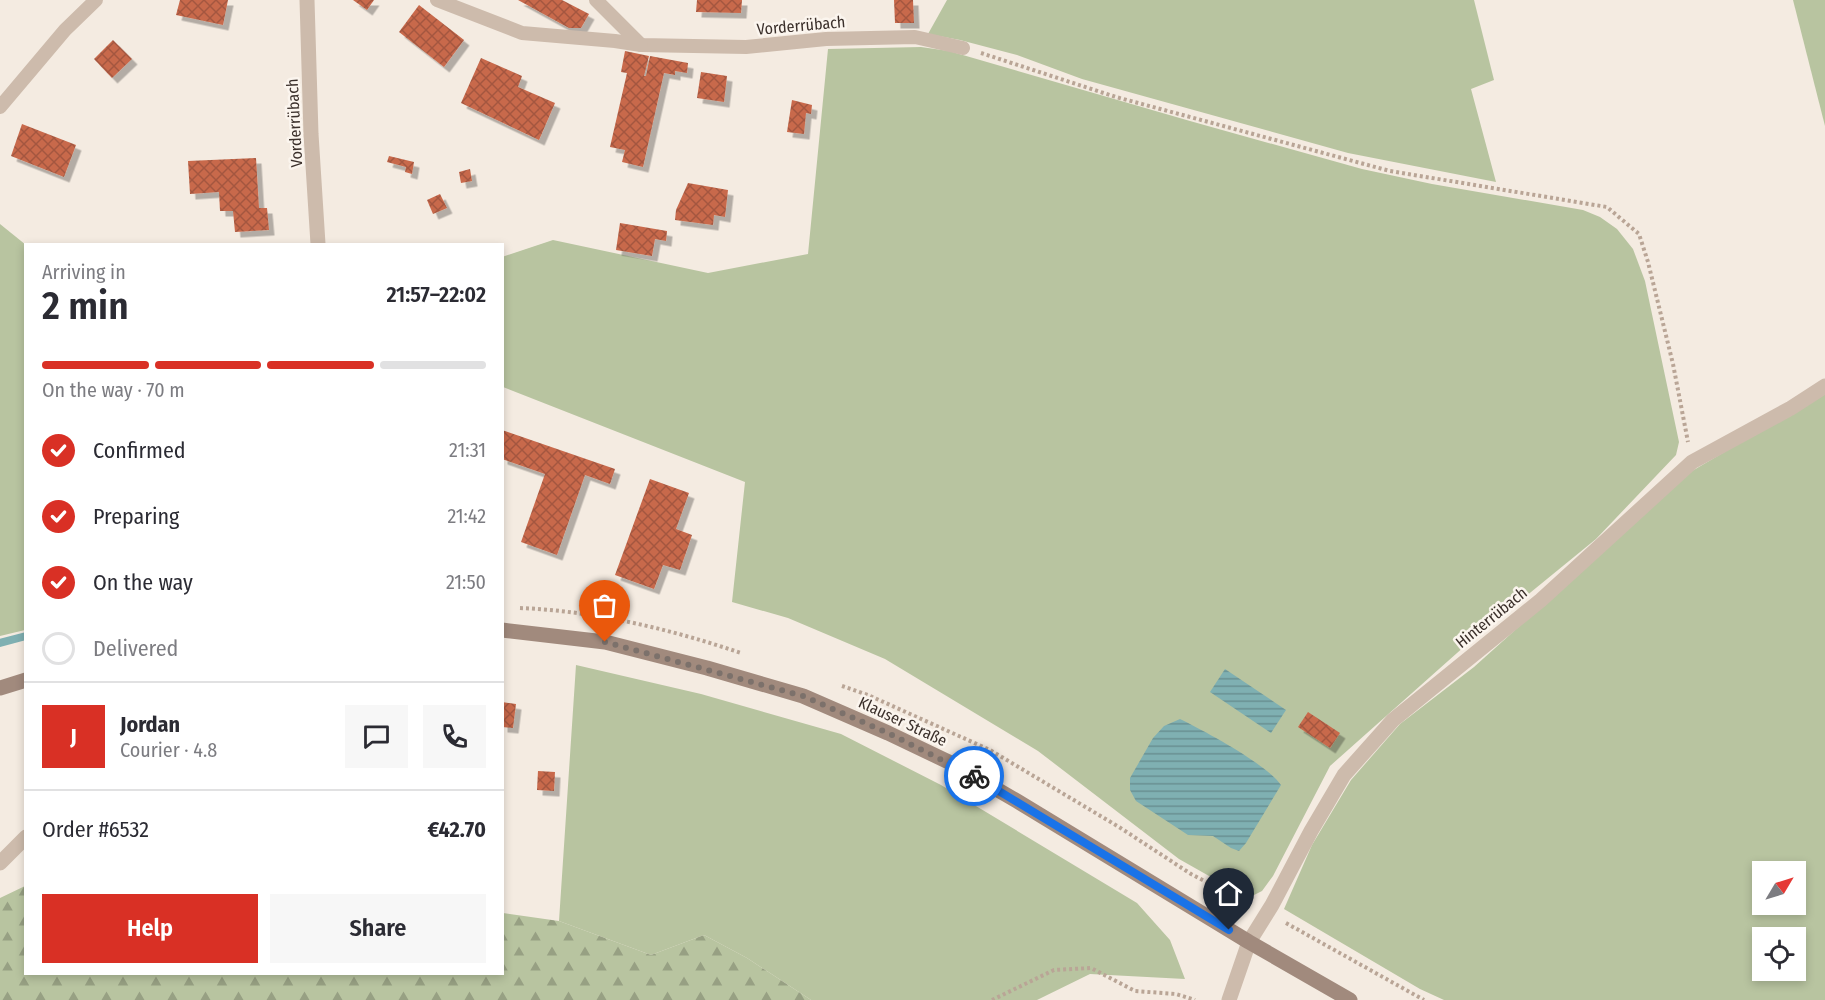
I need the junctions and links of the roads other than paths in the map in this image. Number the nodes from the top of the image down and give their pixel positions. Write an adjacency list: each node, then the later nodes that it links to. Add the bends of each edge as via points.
1 (96, 0): 7 (lane, via 65,30)
2 (307, 0): 8 (street, Vorderrübach)
3 (437, 0): 5 (lane, Vorderrübach, via 522,33)
4 (596, 0): 5 (lane)
5 (640, 45): 6 (lane, Vorderrübach, via 746,47 826,39 915,37)
6 (963, 48)
7 (0, 107)
8 (318, 243)
9 (1825, 386): 15 (street, Hinterrübach, via 1692,462 1541,600 1393,720 1344,775)
10 (504, 630): 15 (main road, Klauser Straße, via 605,642 803,696 955,765)
11 (24, 681): 12 (main road)
12 (0, 688)
13 (24, 839): 14 (street)
14 (0, 863)
15 (1249, 942): 16 (street); 17 (main road, Klauser Straße)
16 (1229, 1000)
17 (1350, 1000)

